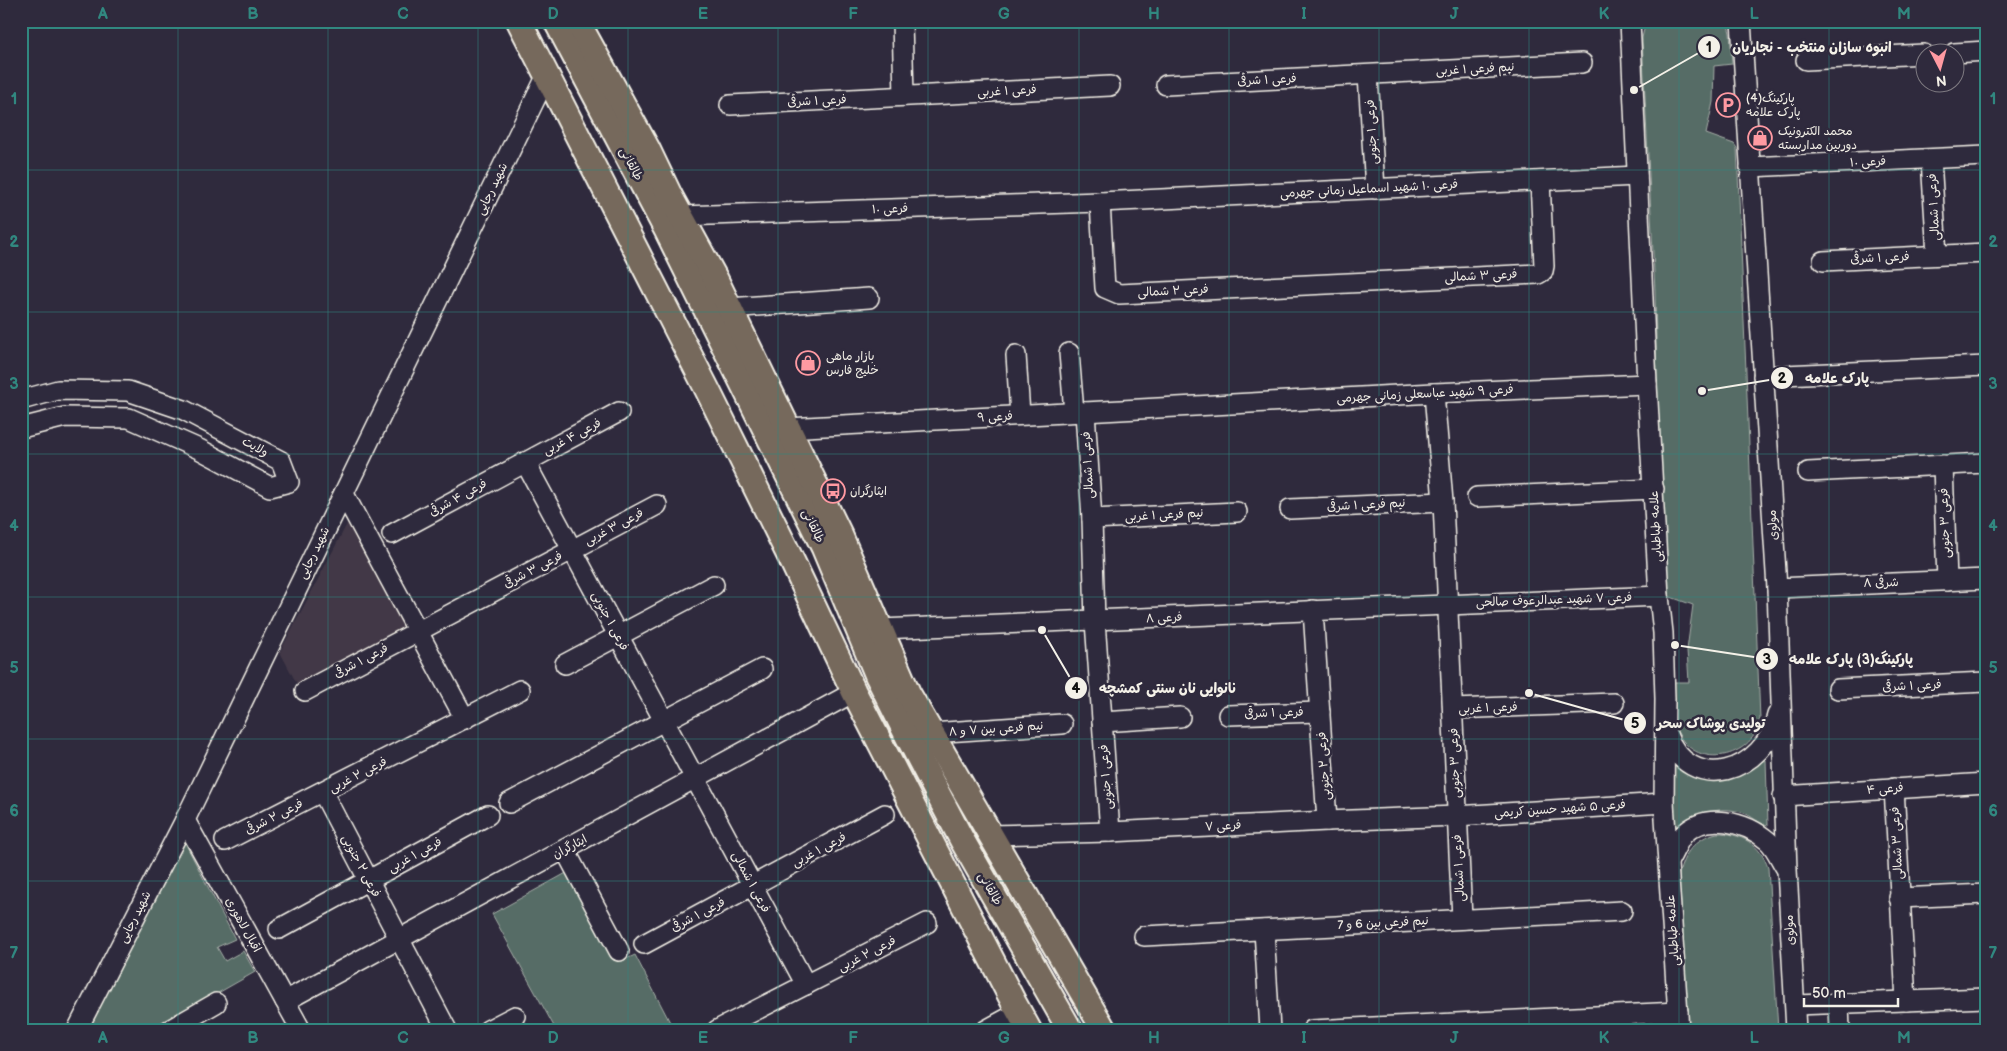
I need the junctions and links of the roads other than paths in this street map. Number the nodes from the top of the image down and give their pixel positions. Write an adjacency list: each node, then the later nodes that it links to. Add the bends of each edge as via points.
1 (519, 21): 12 (main road)
2 (556, 21): 60 (main road, طالقانی, via 667,231)
3 (577, 21): 25 (main road)
4 (902, 21): 16 (street)
5 (1741, 21): 20 (street, مولوی)
6 (1631, 22): 21 (street, علامه طباطبایی)
7 (1986, 51): 8 (street)
8 (1964, 52)
9 (1914, 55): 10 (street)
10 (1806, 60)
11 (1582, 64): 13 (street, نیم فرعی ۱ غربی)
12 (547, 75): 51 (street, شهید رجایی); 78 (main road, via 707,389)
13 (1368, 75): 14 (street, فرعی ۱ شرقی); 23 (street, فرعی ۱ جنوبی)
14 (1166, 85)
15 (1110, 86): 16 (street, فرعی ۱ غربی)
16 (904, 96): 17 (street, فرعی ۱ شرقی)
17 (730, 105)
18 (1986, 156): 19 (street, فرعی ۱۰)
19 (1931, 159): 20 (street, فرعی ۱۰); 27 (street, فرعی ۱ شمالی)
20 (1750, 167): 35 (street, مولوی)
21 (1637, 176): 22 (street, فرعی ۱۰ شهید اسماعیل زمانی جهرمی); 36 (street, علامه طباطبایی)
22 (1540, 181): 23 (street, فرعی ۱۰ شهید اسماعیل زمانی جهرمی); 29 (street, فرعی ۳ شمالی, via 1544,266 1538,274)
23 (1375, 189): 24 (street, فرعی ۱۰ شهید اسماعیل زمانی جهرمی)
24 (1100, 202): 25 (street, فرعی ۱۰); 29 (street, فرعی ۲ شمالی, via 1105,288 1119,294)
25 (681, 216): 31 (main road)
26 (1986, 253): 27 (street)
27 (1937, 255): 28 (street, فرعی ۱ شرقی)
28 (1823, 261)
29 (1328, 284)
30 (869, 298): 31 (street)
31 (729, 308): 44 (main road)
32 (1070, 353): 41 (street, فرعی ۱ شمالی)
33 (1016, 355): 42 (street)
34 (1986, 366): 35 (street)
35 (1764, 376): 64 (street, مولوی)
36 (1647, 384): 37 (street, فرعی ۹ شهید عباسعلی زمانی جهرمی); 49 (street, علامه طباطبایی)
37 (1434, 393): 39 (street, فرعی ۹ شهید عباسعلی زمانی جهرمی); 53 (street)
38 (21, 400): 43 (street, ولایت, via 58,390 128,391 184,410 280,461 288,482 270,487 199,449 129,418 65,417)
39 (1203, 405): 41 (street, فرعی ۹)
40 (619, 412): 45 (street, فرعی ۴ غربی)
41 (1079, 412): 42 (street, فرعی ۹); 57 (street, فرعی ۱ شمالی)
42 (1020, 415): 44 (street, فرعی ۹)
43 (21, 428)
44 (787, 428): 50 (main road)
45 (525, 462): 58 (street, فرعی ۴ شرقی); 59 (street, فرعی ۱ جنوبی)
46 (1986, 463): 47 (street)
47 (1942, 465): 48 (street); 62 (street, فرعی ۳ جنوبی)
48 (1808, 472)
49 (1654, 489): 52 (street); 65 (street, علامه طباطبایی)
50 (817, 490): 60 (main road); 69 (main road)
51 (344, 494): 70 (street); 101 (street, شهید رجایی)
52 (1477, 497)
53 (1442, 502): 55 (street, نیم فرعی ۱ شرقی); 66 (street)
54 (657, 505): 59 (street, فرعی ۳ غربی)
55 (1290, 509)
56 (1237, 512): 57 (street, نیم فرعی ۱ غربی)
57 (1092, 519): 68 (street)
58 (392, 534)
59 (572, 550): 70 (street, فرعی ۳ شرقی); 71 (street, فرعی ۱ جنوبی)
60 (830, 563): 141 (main road, طالقانی, via 878,677 908,737 962,840)
61 (1986, 579): 62 (street, ۸ شرقی)
62 (1947, 580): 64 (street, ۸ شرقی)
63 (714, 585): 71 (street)
64 (1777, 588): 79 (street, مولوی)
65 (1660, 596): 66 (street, فرعی ۷ شهید عبدالرعوف صالحی); 89 (street, علامه طباطبایی)
66 (1448, 604): 67 (street, فرعی ۸); 81 (street)
67 (1313, 610): 68 (street, فرعی ۸); 82 (street, فرعی ۲ جنوبی)
68 (1095, 621): 69 (street, فرعی ۸); 87 (street)
69 (880, 629): 90 (main road, via 908,693)
70 (417, 631): 77 (street, فرعی ۱ شرقی); 85 (street)
71 (619, 636): 72 (street); 86 (street, فرعی ۱ جنوبی)
72 (565, 664)
73 (762, 669): 86 (street)
74 (1986, 682): 75 (street, فرعی ۱ شرقی)
75 (1838, 689)
76 (520, 690): 85 (street)
77 (305, 691)
78 (854, 692): 91 (street, ایثارگران); 130 (main road)
79 (1780, 700): 89 (street, via 1771,734 1758,750 1736,767 1703,771 1691,767 1673,750); 95 (street, مولوی)
80 (1614, 703): 81 (street, فرعی ۱ غربی)
81 (1452, 709): 100 (street, فرعی ۳ جنوبی)
82 (1320, 712): 83 (street, فرعی ۱ شرقی); 102 (street, فرعی ۲ جنوبی)
83 (1228, 715)
84 (1180, 717): 87 (street)
85 (464, 719): 94 (street, فرعی ۲ غربی)
86 (665, 722): 91 (street, فرعی ۱ جنوبی); 96 (street)
87 (1102, 722): 103 (street, فرعی ۱ جنوبی)
88 (1062, 724): 90 (street, نیم فرعی بین ۷ و ۸)
89 (1664, 727): 97 (street, علامه طباطبایی)
90 (931, 733): 104 (main road)
91 (696, 780): 106 (street, ایثارگران); 110 (street, فرعی ۱ شمالی)
92 (1986, 783): 93 (street, فرعی ۴)
93 (1894, 788): 95 (street, فرعی ۴); 112 (street, فرعی ۳ شمالی)
94 (323, 793): 105 (street, فرعی ۲ شرقی); 109 (street, فرعی ۲ جنوبی)
95 (1783, 796): 108 (street, مولوی)
96 (509, 803)
97 (1664, 803): 100 (street, فرعی ۵ شهید حسین کریمی); 107 (street, علامه طباطبایی)
98 (488, 814): 109 (street, فرعی ۱ غربی)
99 (885, 814): 110 (street, فرعی ۱ غربی)
100 (1456, 816): 102 (street, فرعی ۷); 114 (street, فرعی ۱ شمالی)
101 (185, 820): 124 (street, اقبال لاهوری); 134 (street, شهید رجایی)
102 (1327, 820): 103 (street, فرعی ۷)
103 (1110, 832): 104 (street, فرعی ۷)
104 (990, 835): 142 (main road)
105 (225, 842)
106 (565, 850): 119 (street, ایثارگران); 121 (street)
107 (1668, 864): 108 (street, via 1683,836 1713,821 1742,825 1770,842); 131 (street, علامه طباطبایی)
108 (1787, 870): 128 (street, مولوی)
109 (369, 881): 116 (street); 119 (street, فرعی ۲ جنوبی)
110 (752, 885): 120 (street, فرعی ۱ شرقی); 122 (street, فرعی ۱ شمالی)
111 (1986, 894): 112 (street)
112 (1899, 898): 125 (street)
113 (1622, 911): 114 (street, نیم فرعی بین 6 و 7)
114 (1462, 919): 117 (street, نیم فرعی بین 6 و 7)
115 (927, 923): 122 (street, فرعی ۲ غربی)
116 (279, 929)
117 (1264, 930): 118 (street, نیم فرعی بین 6 و 7); 143 (street)
118 (1144, 936)
119 (400, 939): 124 (street, ایثارگران); 137 (street)
120 (644, 944)
121 (619, 951)
122 (806, 986): 139 (street)
123 (1986, 998): 125 (street)
124 (285, 1001): 136 (street, اقبال لاهوری)
125 (1906, 1001): 127 (street)
126 (216, 1003): 135 (street)
127 (1839, 1004): 128 (street); 146 (street)
128 (1796, 1006): 145 (street, مولوی)
129 (515, 1016): 138 (street)
130 (1024, 1021): 140 (street)
131 (1679, 1021): 132 (street)
132 (1409, 1027): 133 (street)
133 (1363, 1028): 144 (street)
134 (77, 1030)
135 (169, 1030)
136 (301, 1030)
137 (447, 1030)
138 (488, 1030)
139 (717, 1030)
140 (986, 1030)
141 (1070, 1030)
142 (1104, 1030)
143 (1270, 1030)
144 (1312, 1030)
145 (1796, 1030)
146 (1840, 1030)

